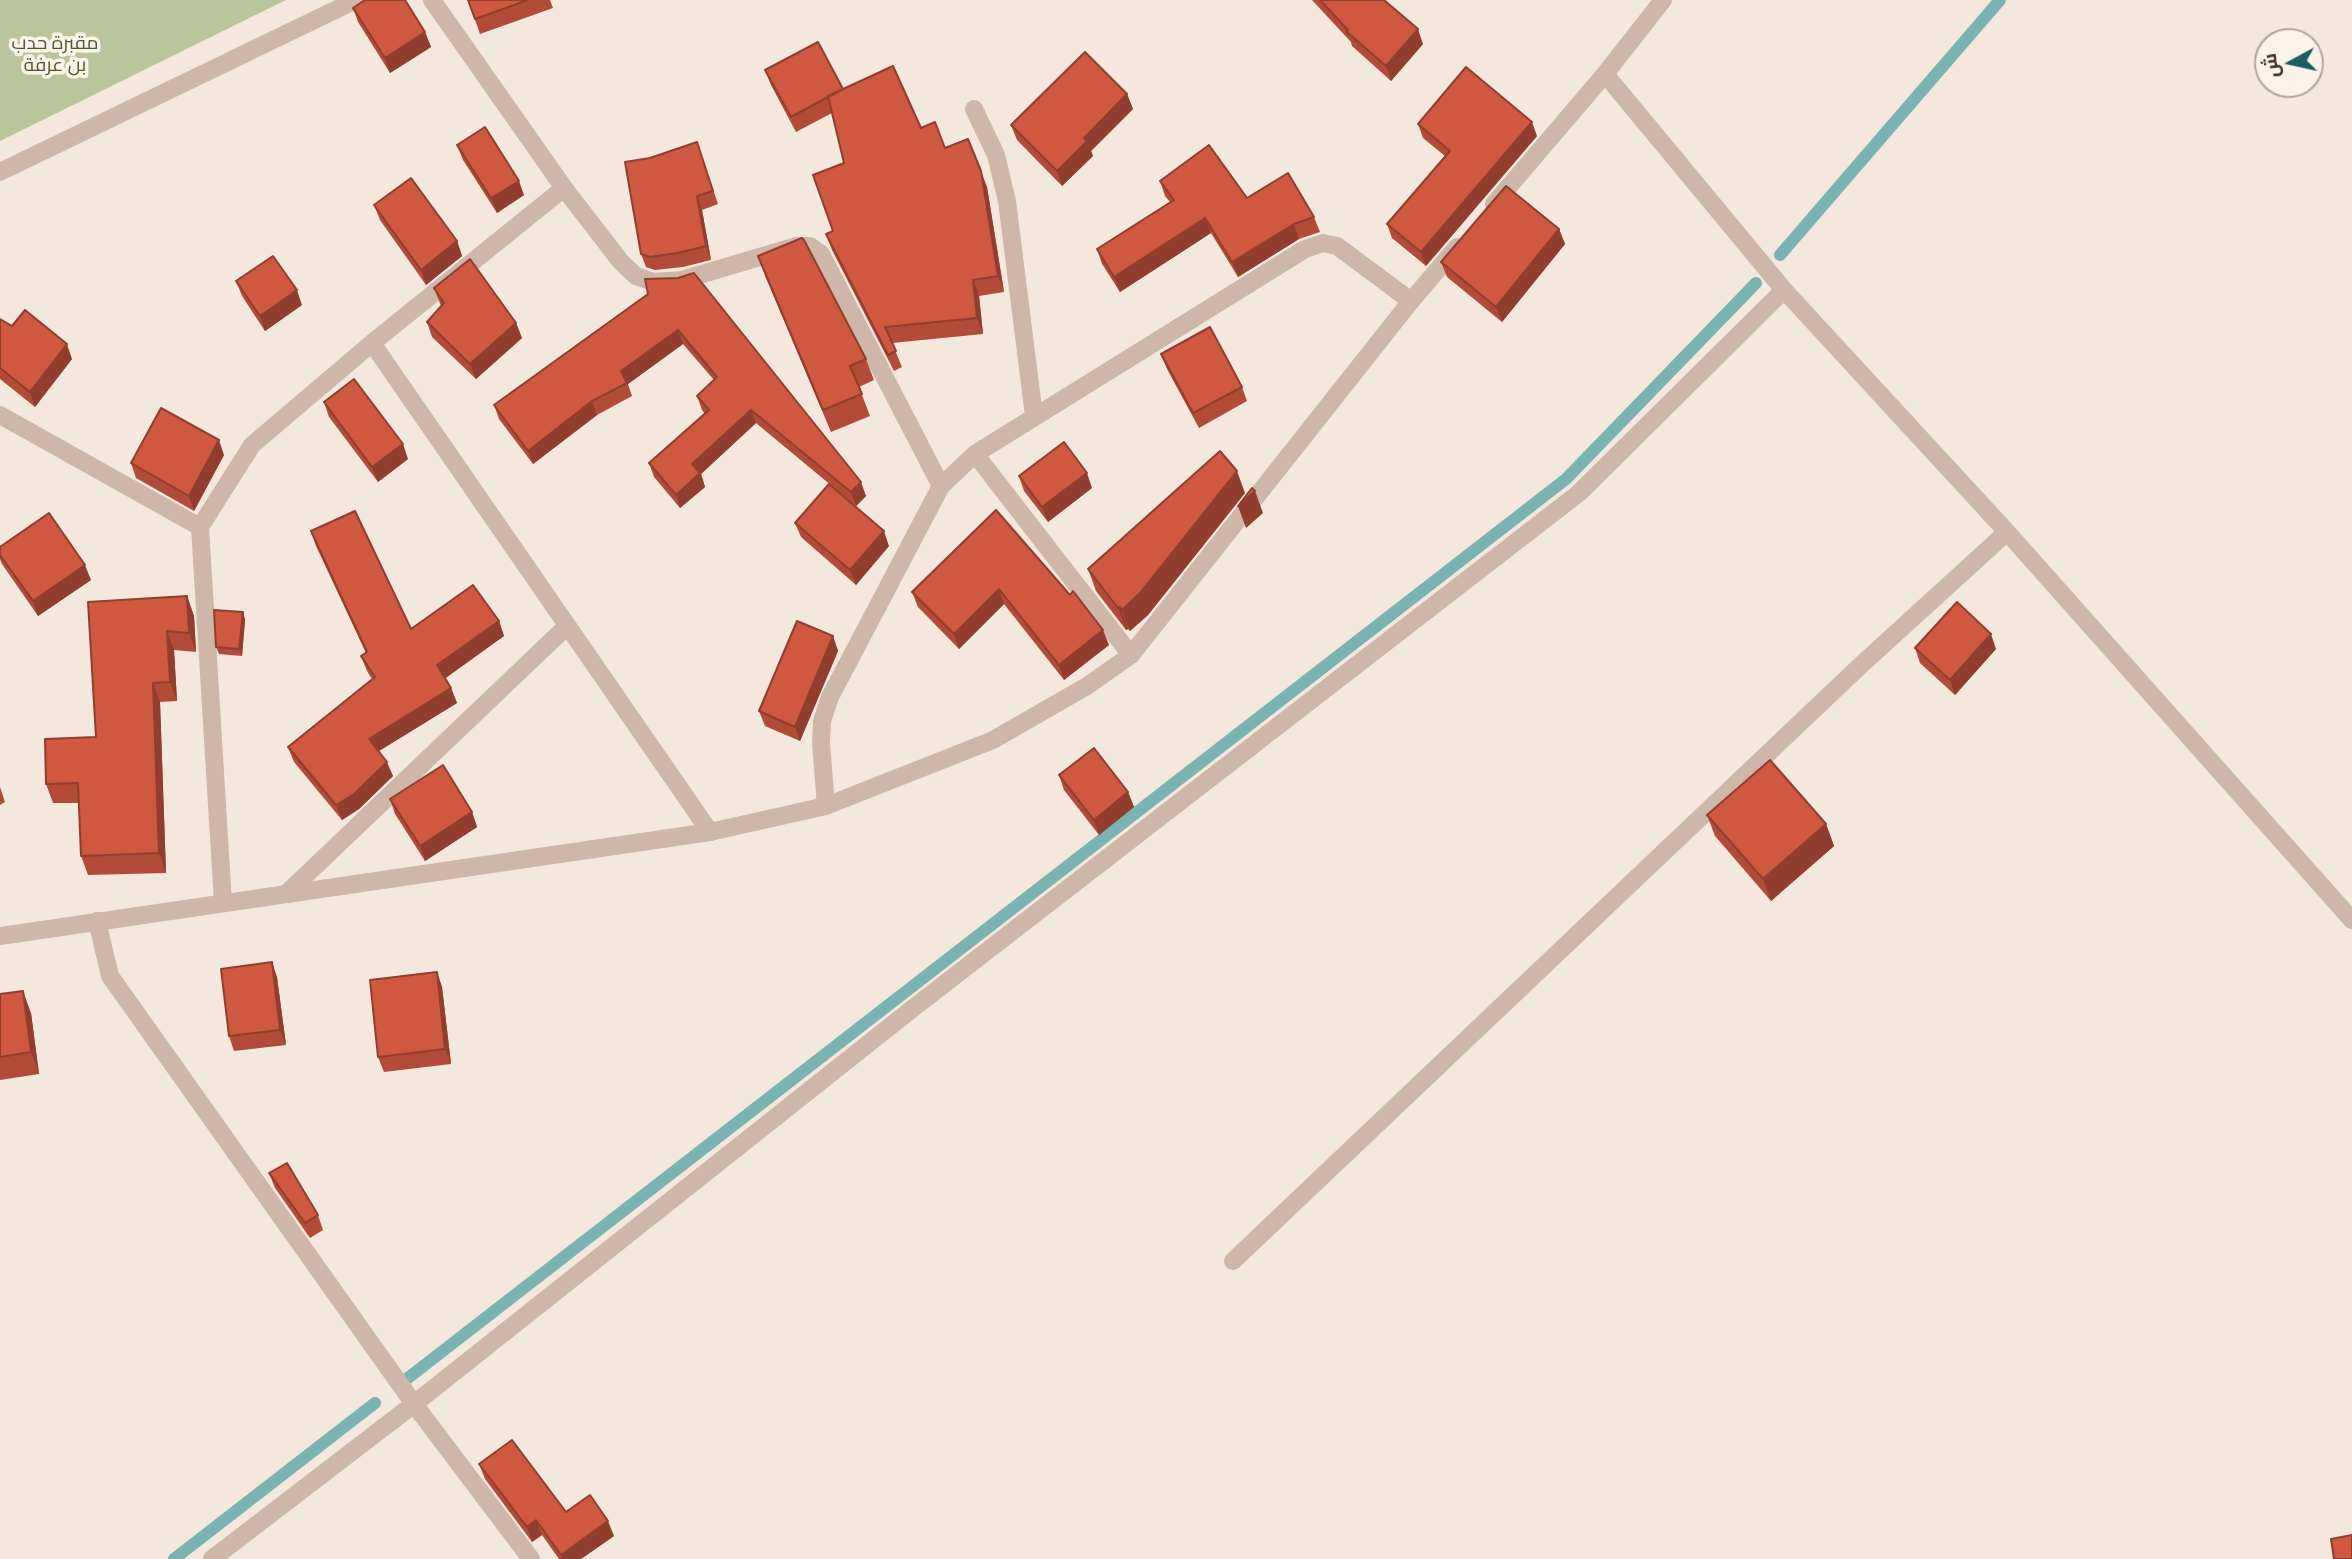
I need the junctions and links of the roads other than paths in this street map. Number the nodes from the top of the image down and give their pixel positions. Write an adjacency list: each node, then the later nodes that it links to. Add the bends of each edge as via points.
1 (356, 0): 6 (street)
2 (432, 0): 7 (street)
3 (1655, 4): 4 (street)
4 (1605, 74): 8 (street); 10 (street)
5 (974, 108): 14 (street, via 996,155 1007,201)
6 (0, 172)
7 (564, 188): 12 (street); 16 (street, via 628,269 653,282 682,280 797,246 810,246 821,254)
8 (1482, 218)
9 (1464, 239): 11 (street)
10 (1784, 290): 18 (street); 29 (street, via 1579,494 923,1000)
11 (1411, 301): 14 (street, via 1337,246 1323,243 1305,249); 20 (street)
12 (372, 343): 17 (street, via 252,445); 19 (street)
13 (0, 415): 17 (street)
14 (1034, 416): 15 (street)
15 (975, 454): 16 (street); 20 (street)
16 (941, 486): 21 (street, via 830,697 821,743)
17 (200, 527): 24 (street)
18 (2007, 532): 25 (street); 28 (street)
19 (567, 626): 22 (street); 23 (street)
20 (1130, 655): 21 (street, via 993,740)
21 (826, 806): 22 (street)
22 (710, 832): 23 (street)
23 (286, 894): 24 (street)
24 (223, 903): 26 (street)
25 (2352, 920)
26 (97, 921): 27 (street); 29 (street, via 110,976)
27 (0, 936)
28 (1233, 1261)
29 (414, 1404): 30 (street); 31 (street)
30 (212, 1559)
31 (531, 1559)

